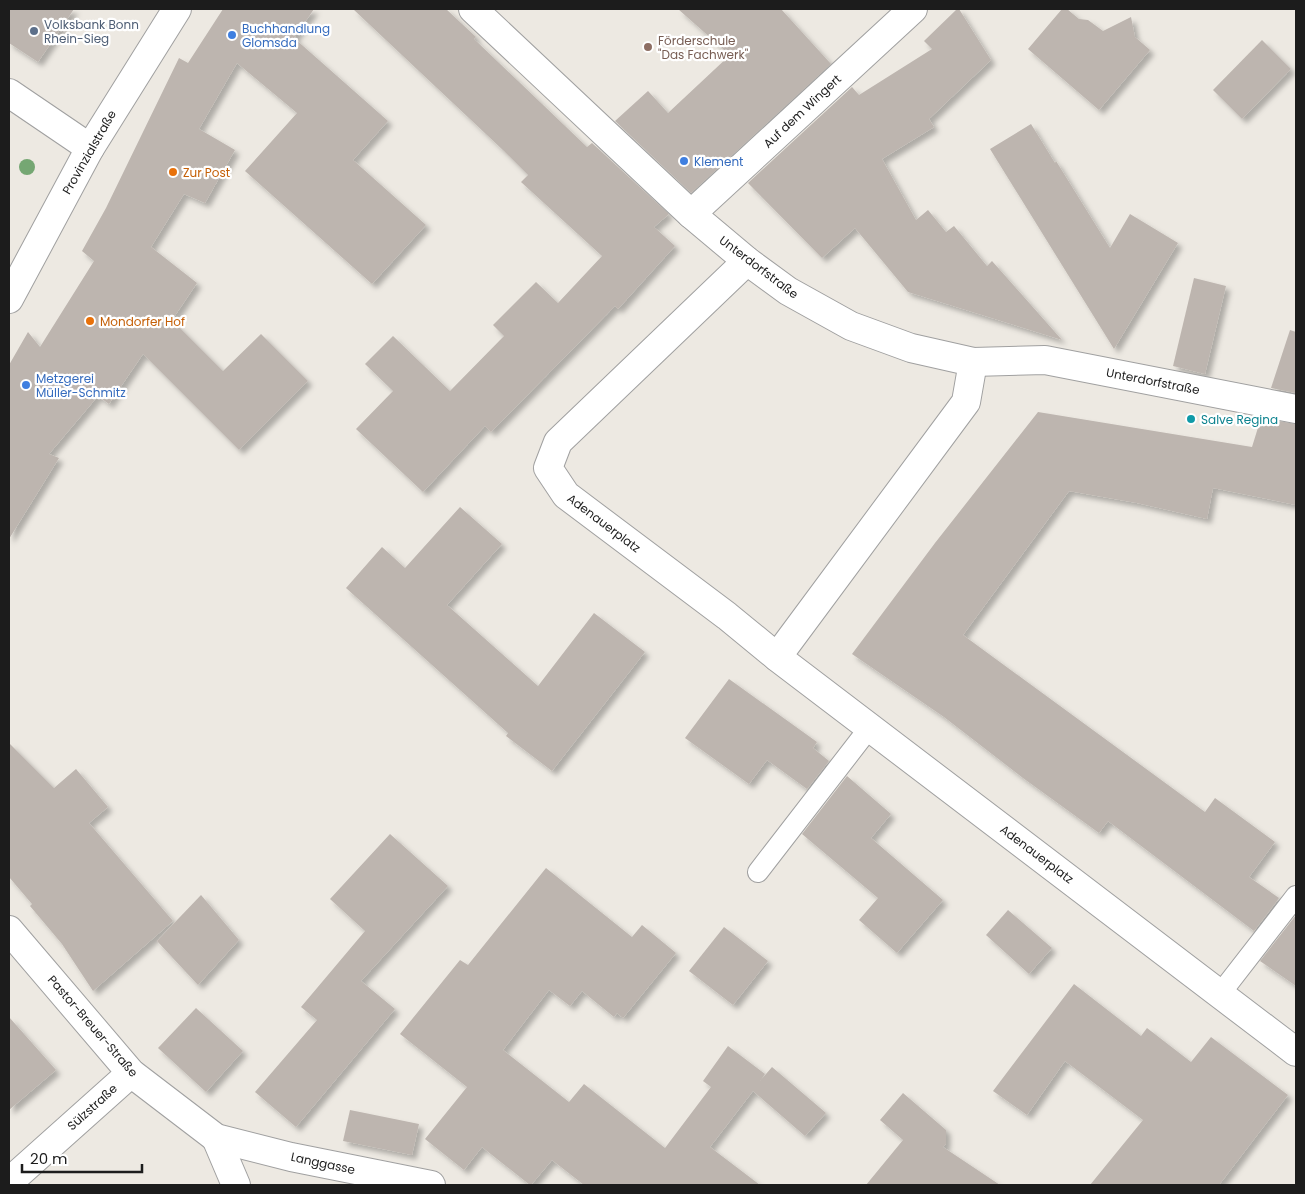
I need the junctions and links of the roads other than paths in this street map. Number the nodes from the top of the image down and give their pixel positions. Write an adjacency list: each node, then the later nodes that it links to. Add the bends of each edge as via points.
1 (177, 9): 5 (street, Provinzialstraße)
2 (473, 9): 6 (street, Unterdorfstraße)
3 (913, 9): 6 (street, Auf dem Wingert)
4 (9, 93): 5 (street)
5 (90, 148): 8 (street, Provinzialstraße)
6 (691, 214): 7 (street, Unterdorfstraße)
7 (747, 261): 9 (street, Unterdorfstraße, via 788,291 851,326 911,348); 11 (street, Adenauerplatz, via 558,442 548,468 566,495)
8 (9, 299)
9 (973, 362): 10 (street, Unterdorfstraße, via 1045,360); 11 (street, via 966,402)
10 (1296, 409)
11 (777, 657): 12 (street, Adenauerplatz)
12 (870, 727): 13 (lane); 16 (street, Adenauerplatz)
13 (758, 872)
14 (1296, 896): 16 (lane)
15 (9, 930): 18 (street, Pastor-Breuer-Straße)
16 (1220, 994): 17 (street, Adenauerplatz)
17 (1296, 1052)
18 (131, 1073): 19 (street, Pastor-Breuer-Straße); 20 (street, Sülzstraße)
19 (216, 1138): 21 (street, Pastor-Breuer-Straße); 22 (street, Langgasse)
20 (9, 1182)
21 (236, 1185)
22 (431, 1185)

